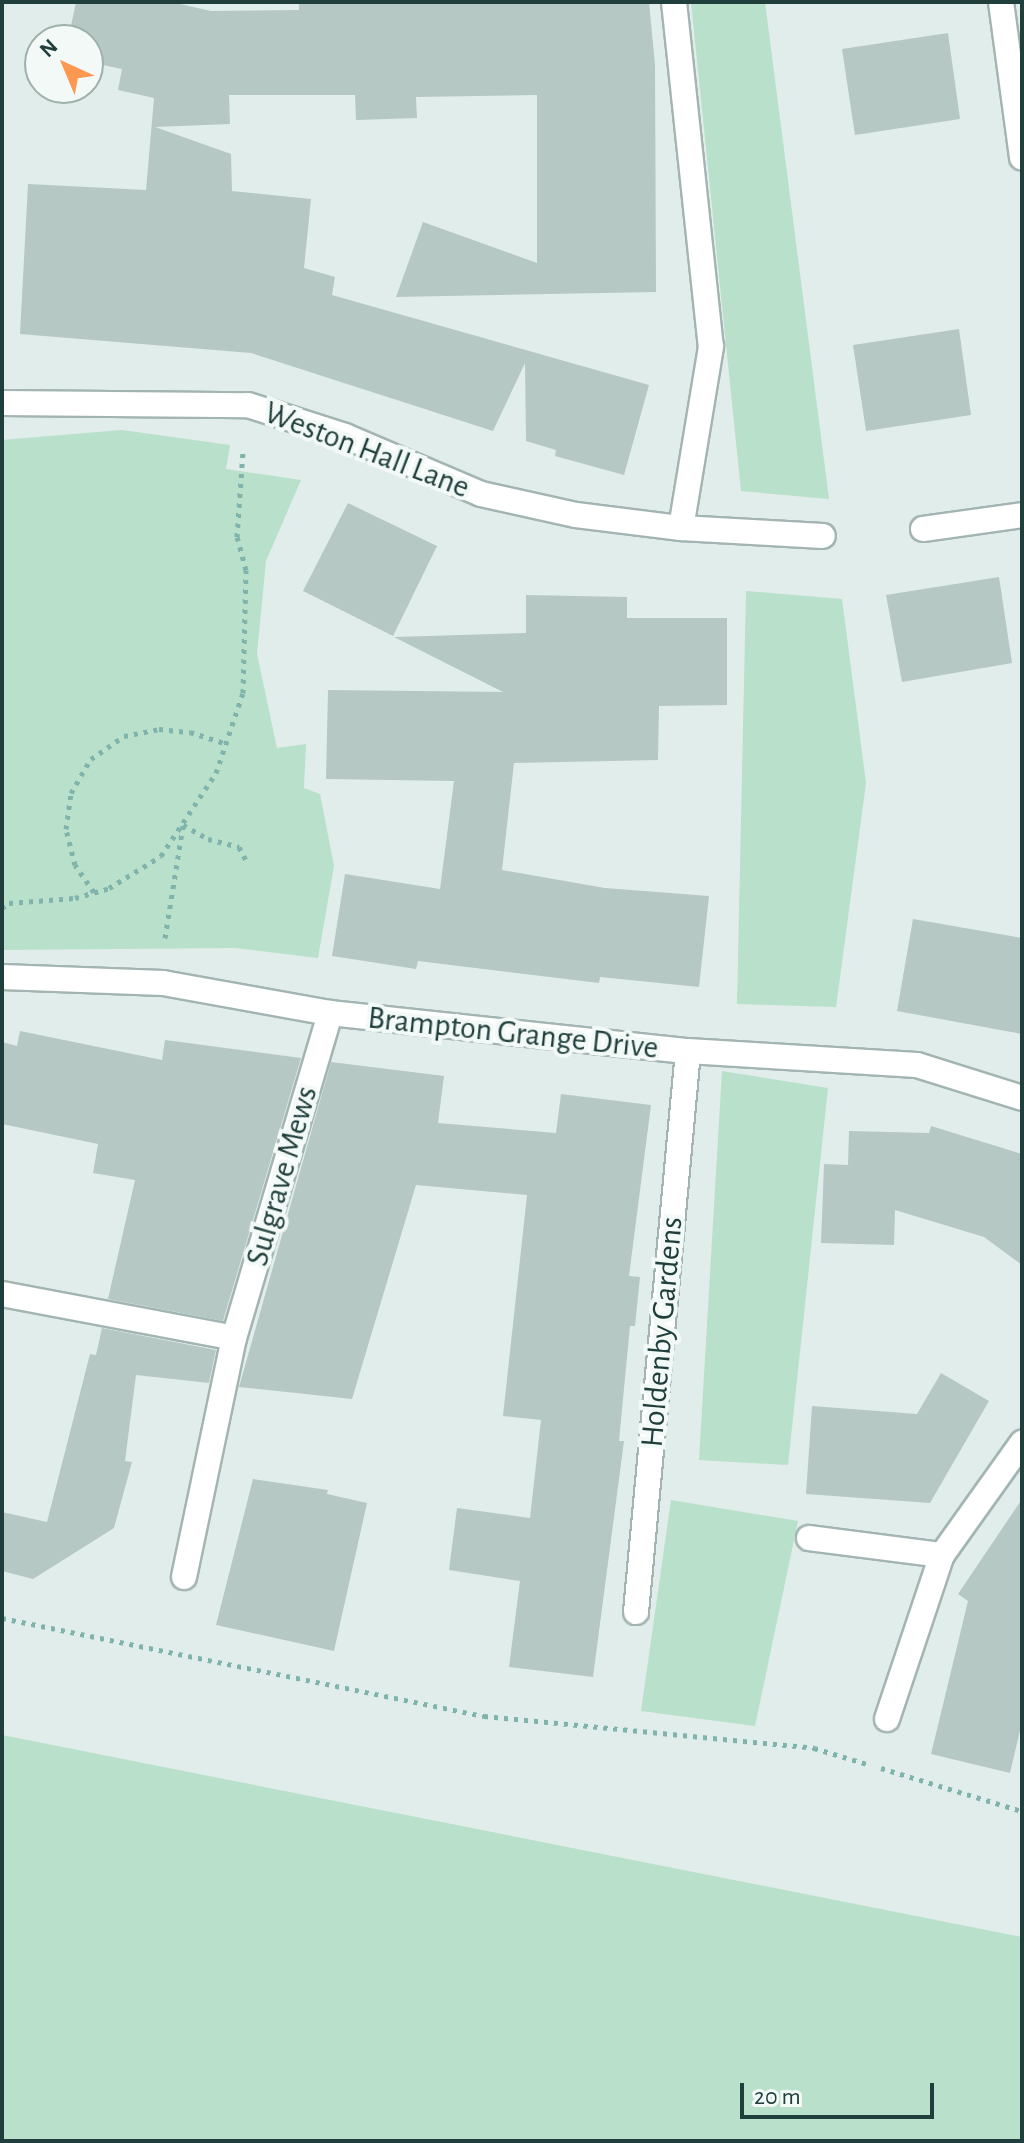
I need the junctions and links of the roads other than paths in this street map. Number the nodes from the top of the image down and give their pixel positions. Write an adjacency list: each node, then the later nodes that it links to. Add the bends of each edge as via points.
1 (674, 2): 6 (street, via 711,346)
2 (1001, 2): 3 (street)
3 (1022, 158)
4 (2, 403): 6 (street, Weston Hall Lane, via 248,405 345,436 481,494 576,515)
5 (1022, 515): 7 (street)
6 (681, 528): 8 (street, Weston Hall Lane)
7 (923, 529)
8 (823, 536)
9 (2, 977): 10 (street, Brampton Grange Drive, via 163,983)
10 (330, 1013): 11 (street, Brampton Grange Drive); 14 (street, Sulgrave Mews)
11 (688, 1051): 12 (street, Brampton Grange Drive, via 917,1065); 19 (street, Holdenby Gardens)
12 (1022, 1098)
13 (2, 1294): 14 (street)
14 (234, 1338): 18 (street, Sulgrave Mews)
15 (1022, 1443): 17 (street)
16 (809, 1538): 17 (street)
17 (942, 1555): 20 (street)
18 (184, 1577)
19 (636, 1612)
20 (887, 1719)

